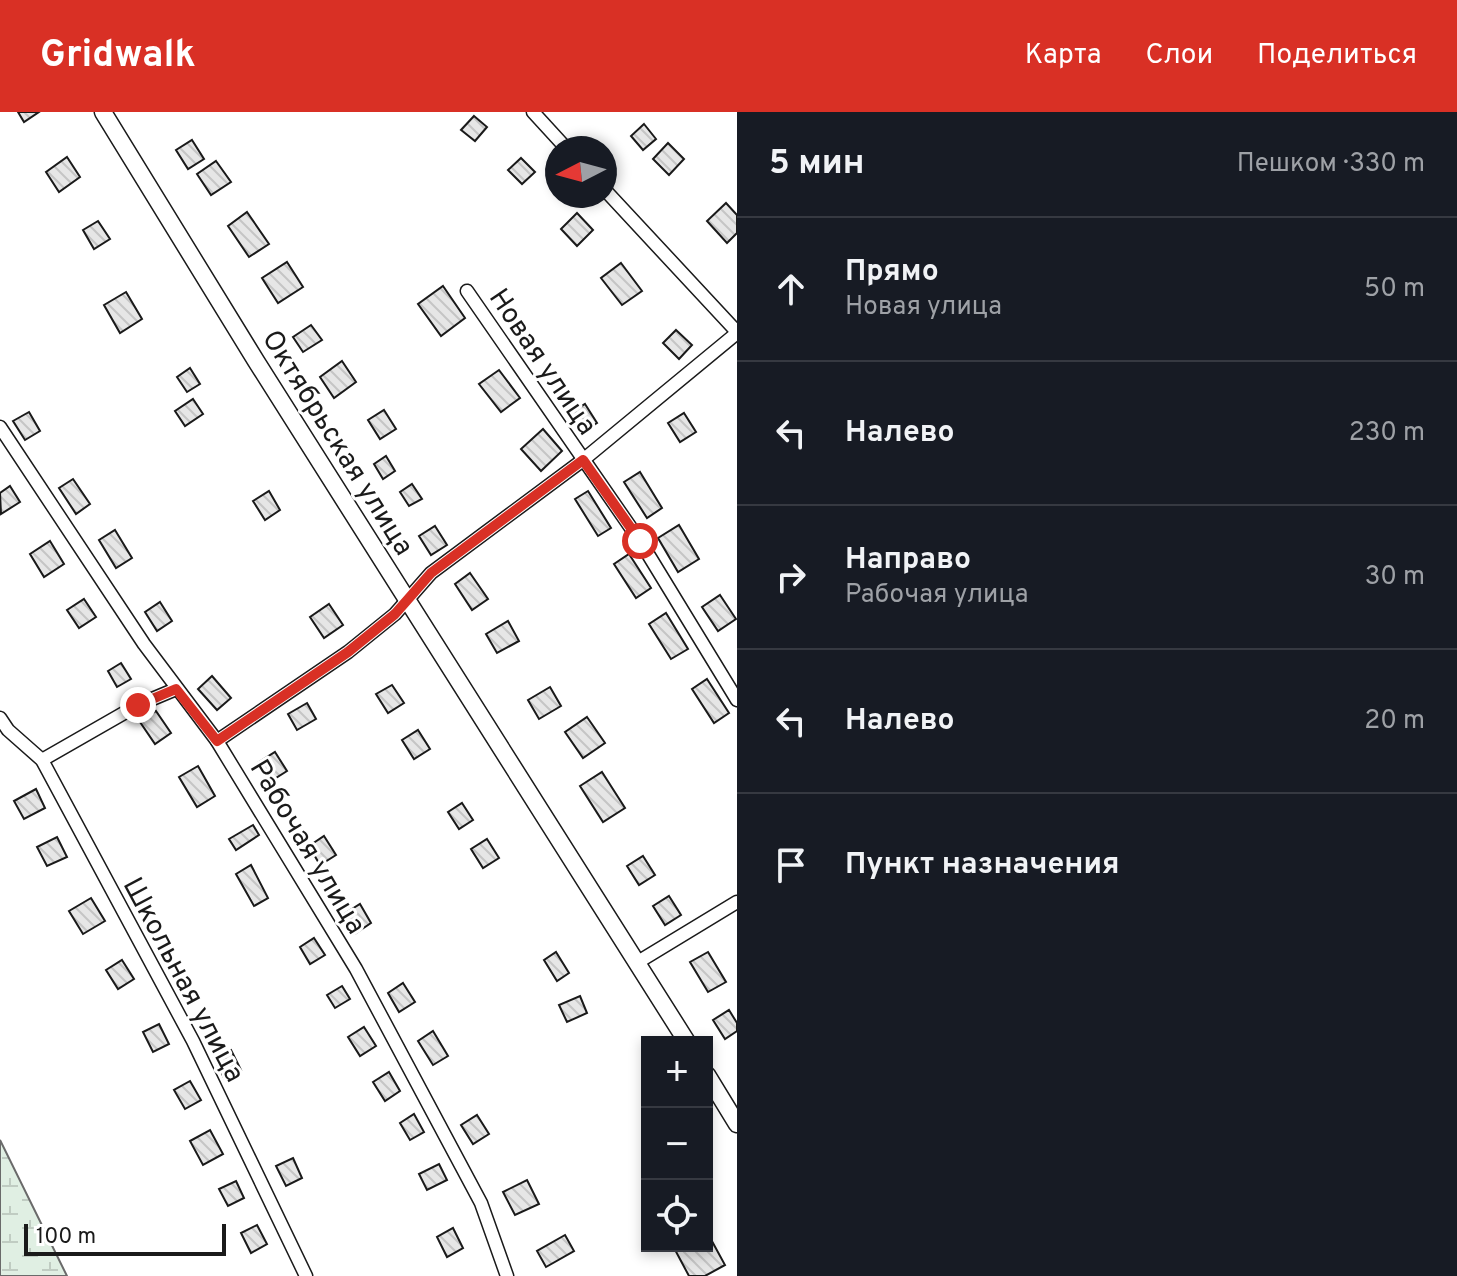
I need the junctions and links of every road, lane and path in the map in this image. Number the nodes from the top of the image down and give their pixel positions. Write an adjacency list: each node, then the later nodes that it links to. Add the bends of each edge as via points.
1 (103, 112): 9 (street, Октябрьская улица)
2 (533, 112): 3 (street)
3 (555, 136)
4 (617, 203): 6 (street)
5 (467, 291): 8 (street, Новая улица)
6 (737, 333): 8 (street)
7 (0, 427): 10 (street, Рабочая улица)
8 (583, 460): 9 (street, via 431,573); 11 (street, Новая улица, via 640,541)
9 (409, 600): 13 (street, via 348,652); 16 (street, Октябрьская улица)
10 (176, 689): 13 (street, Рабочая улица); 14 (street)
11 (737, 700)
12 (0, 718): 14 (street, Школьная улица)
13 (217, 741): 21 (street, Рабочая улица, via 356,969 481,1203)
14 (42, 760): 20 (street, Школьная улица, via 193,1041)
15 (737, 902): 16 (street)
16 (638, 962): 17 (street, Октябрьская улица)
17 (683, 1036)
18 (713, 1085): 19 (street)
19 (737, 1124)
20 (306, 1276)
21 (507, 1276)

